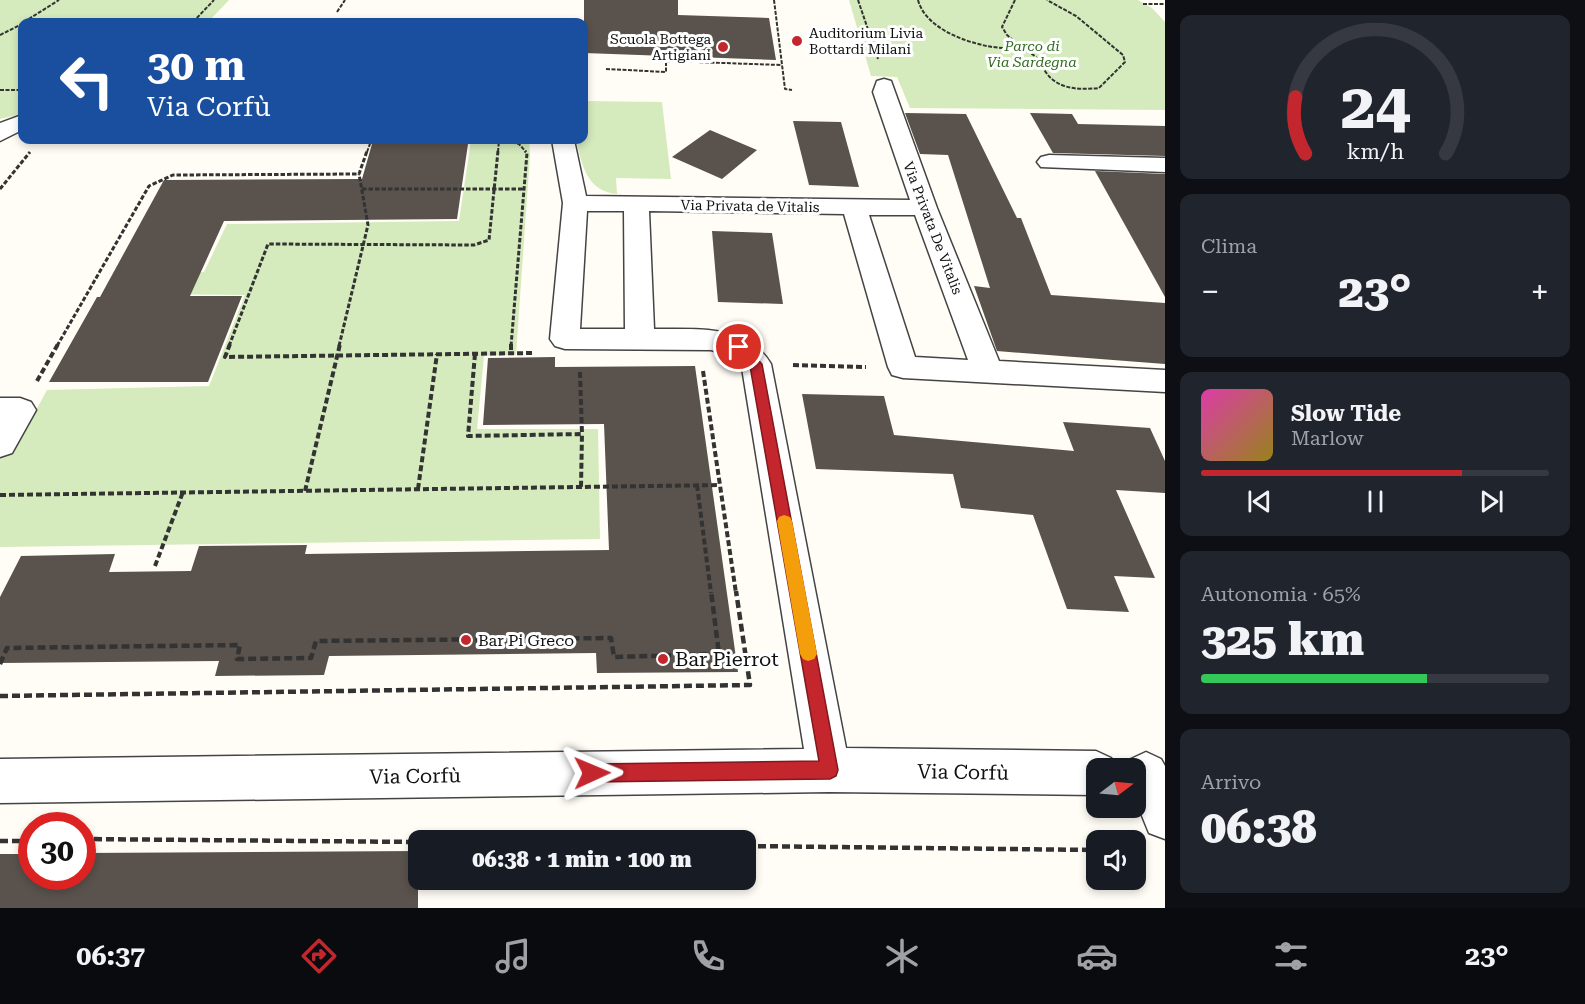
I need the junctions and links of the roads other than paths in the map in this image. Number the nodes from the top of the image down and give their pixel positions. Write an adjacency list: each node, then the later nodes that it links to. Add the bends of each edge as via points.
1 (884, 85): 10 (street, Via Privata De Vitalis)
2 (18, 124): 3 (street)
3 (0, 134)
4 (564, 144): 7 (street)
5 (1049, 162): 6 (street)
6 (1163, 168)
7 (575, 203): 8 (street, Via Privata de Vitalis); 11 (street, via 565,339)
8 (636, 204): 9 (street, Via Privata de Vitalis); 11 (street)
9 (854, 207): 10 (street, Via Privata de Vitalis); 12 (street, via 903,367)
10 (925, 208): 12 (street, Via Privata De Vitalis)
11 (639, 339): 16 (street, via 706,350 739,347 756,364)
12 (987, 370): 13 (street)
13 (1165, 381)
14 (10, 410): 15 (street)
15 (0, 444)
16 (830, 770): 17 (street, Via Corfù); 19 (street, Via Corfù)
17 (1086, 773)
18 (1149, 774): 20 (street)
19 (0, 781)
20 (1165, 817)

